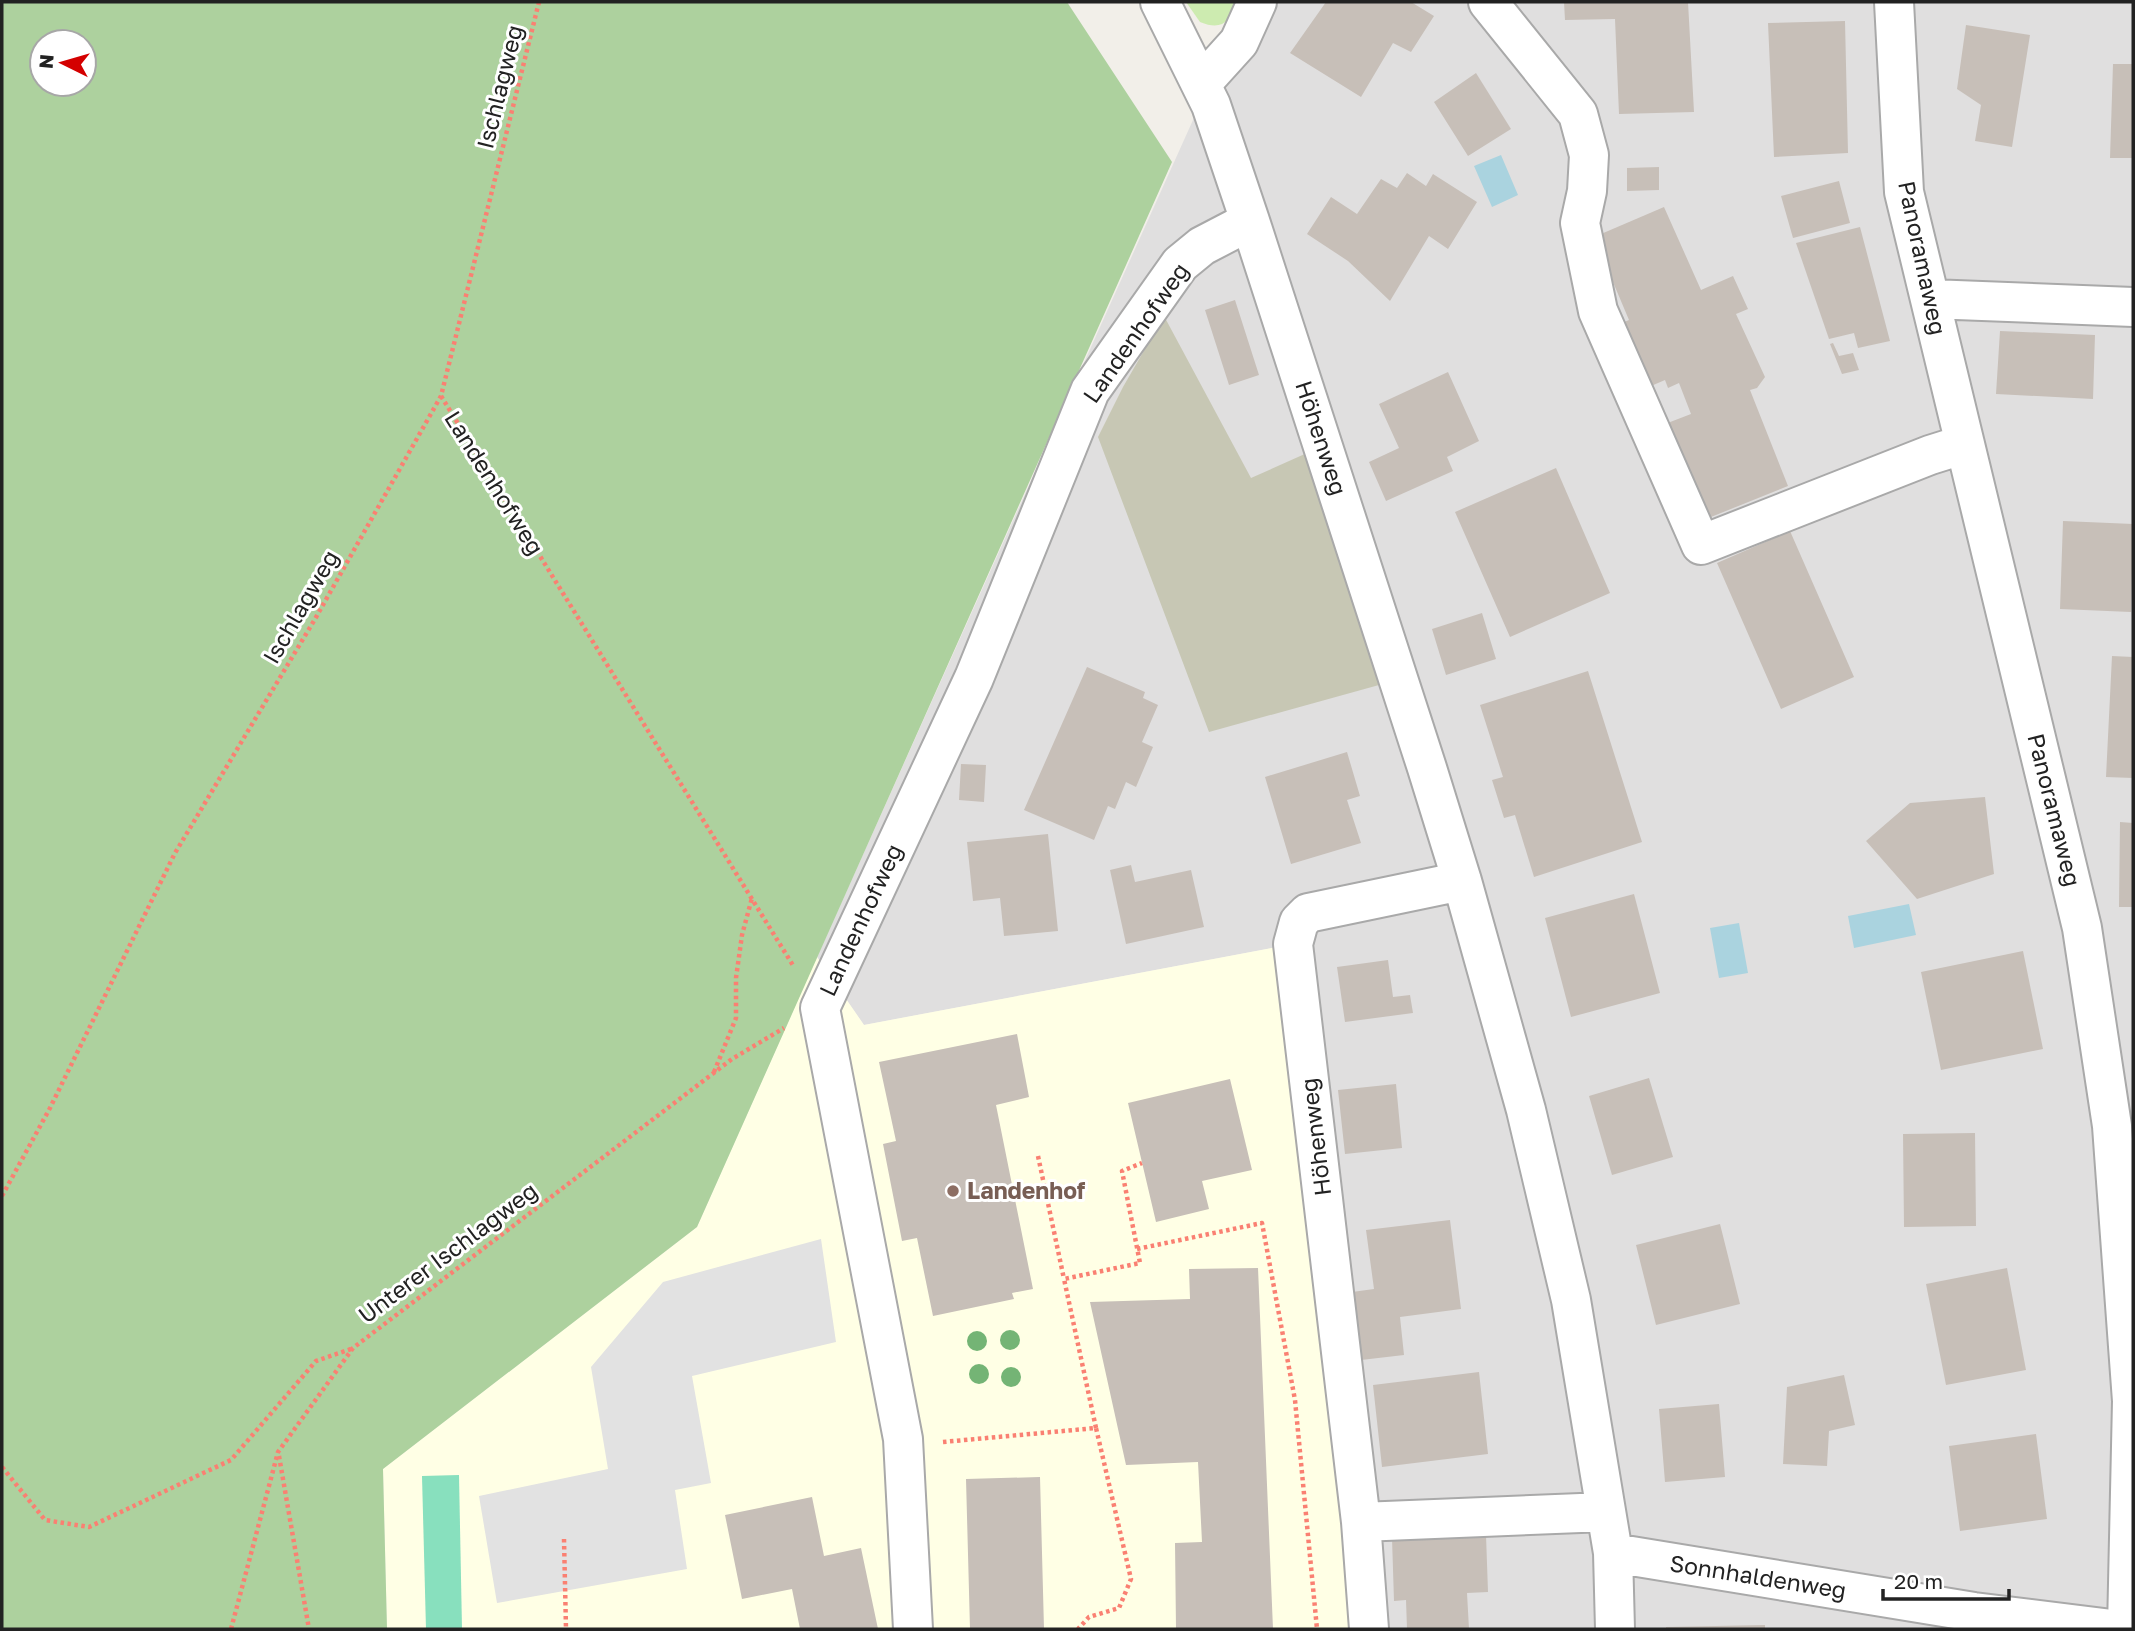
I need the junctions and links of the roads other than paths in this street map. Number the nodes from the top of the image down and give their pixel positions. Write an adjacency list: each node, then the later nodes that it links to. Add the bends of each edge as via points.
1 (1160, 2): 5 (street, Höhenweg)
2 (1257, 2): 5 (street, via 1240,42)
3 (1488, 2): 9 (street, via 1578,114 1590,155 1580,223 1598,311 1701,545)
4 (1894, 2): 7 (street, Panoramaweg, via 1904,192)
5 (1201, 84): 6 (street, Höhenweg)
6 (1250, 221): 10 (street, Höhenweg); 15 (street, Landenhofweg, via 1202,246 1180,264 1090,391 974,677 820,1008 903,1446)
7 (1930, 299): 8 (street); 9 (street, Panoramaweg)
8 (2133, 307)
9 (1965, 444): 19 (street, Panoramaweg, via 2082,928 2112,1126 2132,1401)
10 (1462, 881): 11 (street, Höhenweg, via 1526,1110 1570,1300); 12 (street, Höhenweg, via 1308,913 1299,922 1293,944)
11 (1606, 1512): 12 (street); 13 (street, Höhenweg)
12 (1360, 1522): 16 (street, Höhenweg)
13 (1613, 1553): 14 (street, Sonnhaldenweg); 17 (street, Höhenweg)
14 (1974, 1621): 18 (street, Sonnhaldenweg)
15 (913, 1629)
16 (1369, 1629)
17 (1615, 1629)
18 (2112, 1629)
19 (2127, 1629)

